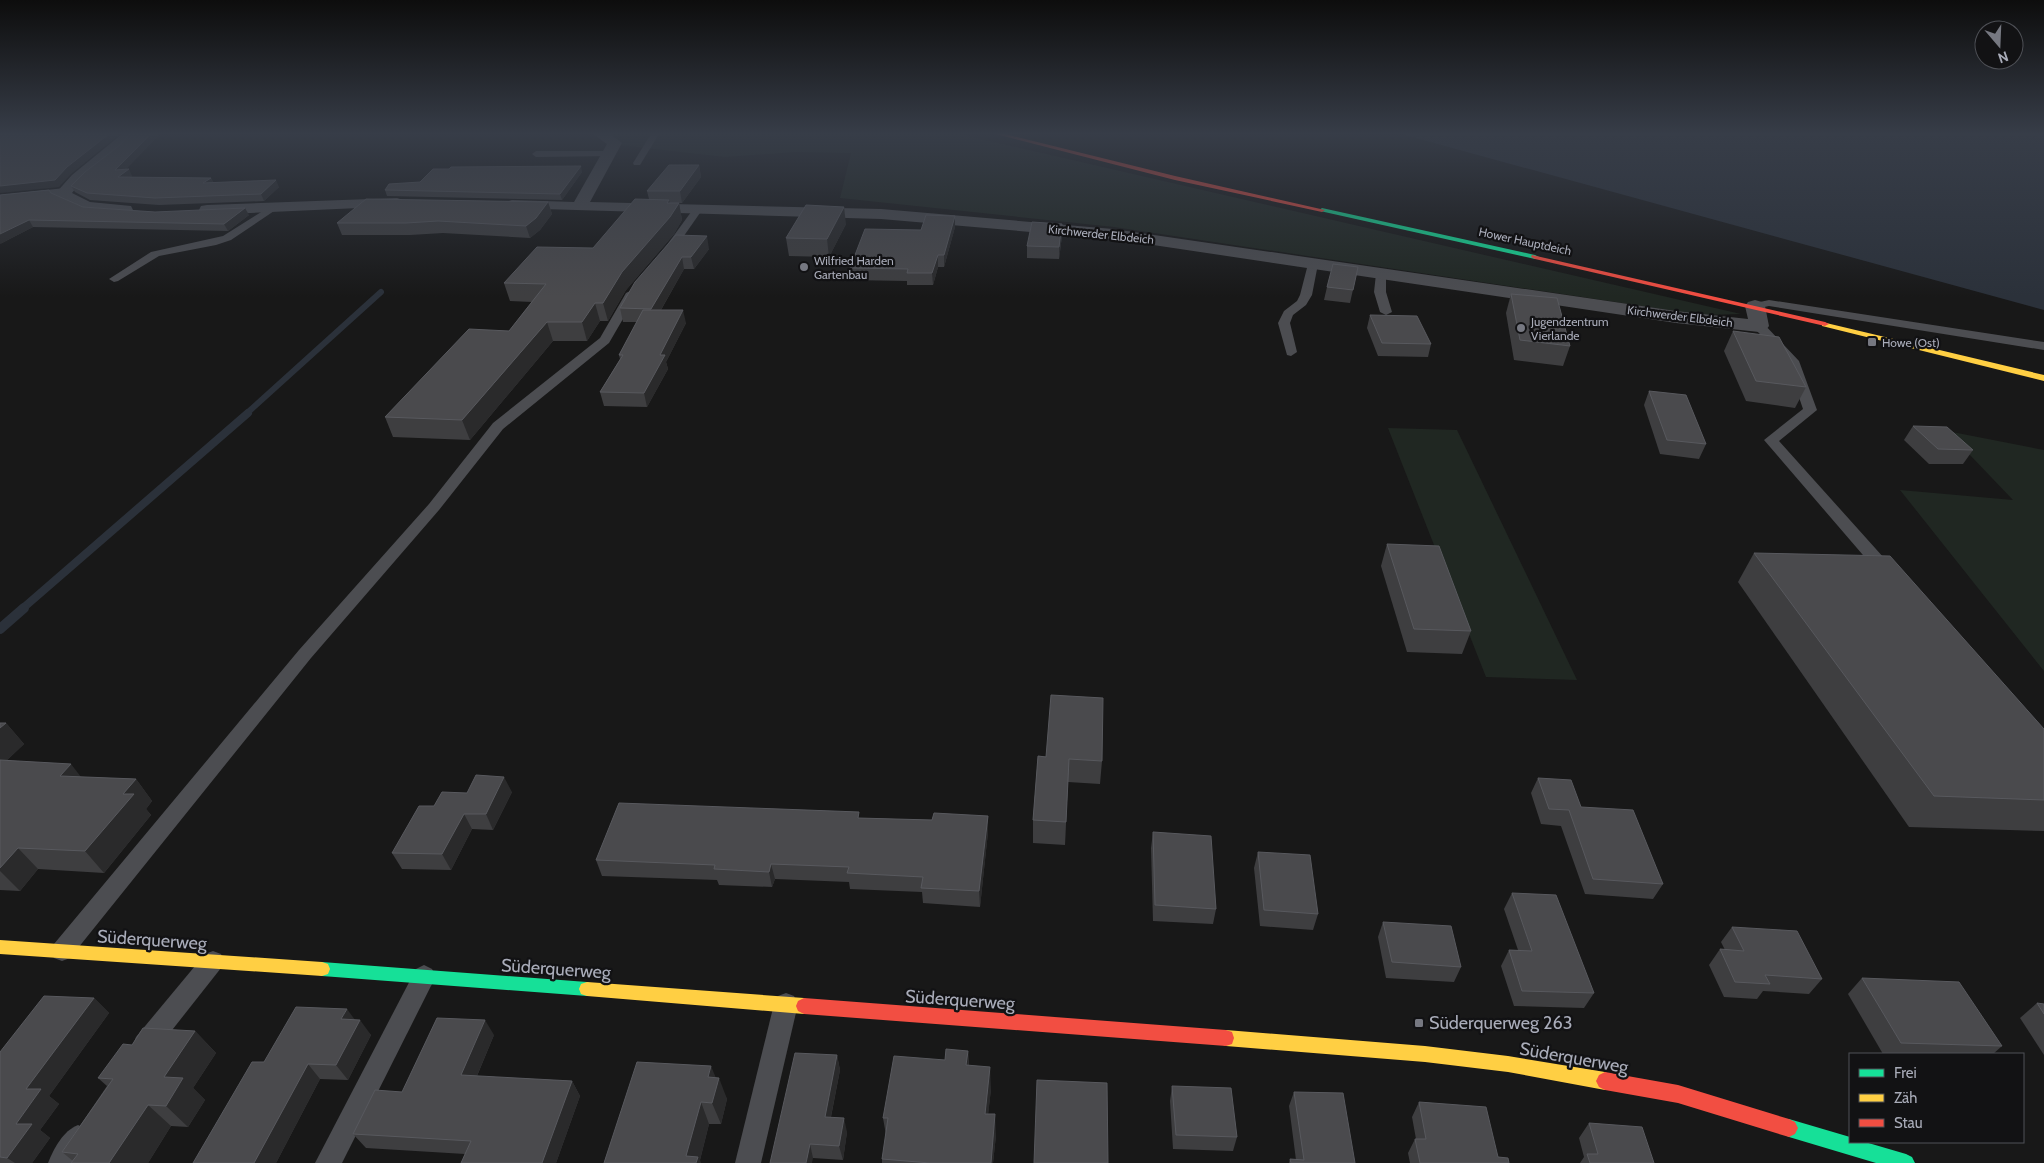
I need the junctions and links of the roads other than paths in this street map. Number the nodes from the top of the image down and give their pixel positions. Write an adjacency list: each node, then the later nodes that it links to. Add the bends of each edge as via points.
1 (67, 188): 4 (street)
2 (590, 188): 9 (street)
3 (1222, 188): 18 (street, Hower Hauptdeich)
4 (65, 191): 5 (lane); 11 (street, via 62,195 87,207)
5 (0, 198)
6 (410, 204): 8 (street)
7 (499, 205): 9 (street, Kirchwerder Elbdeich)
8 (274, 207): 12 (street); 16 (lane, via 227,238 164,250)
9 (579, 207): 10 (street, Kirchwerder Elbdeich)
10 (696, 210): 13 (street, Kirchwerder Elbdeich, via 881,214 1113,234); 14 (lane)
11 (141, 211)
12 (188, 211)
13 (1313, 264): 15 (street, Kirchwerder Elbdeich); 22 (lane, via 1302,304 1288,313 1284,323)
14 (656, 265)
15 (1381, 274): 19 (lane, via 1380,292); 20 (street, Kirchwerder Elbdeich)
16 (114, 279)
17 (644, 279): 26 (lane, via 632,293 605,340 498,426 434,507 305,654)
18 (1755, 306): 20 (street); 21 (lane, via 1769,303); 23 (street, Hower Hauptdeich)
19 (1386, 312)
20 (1759, 326): 24 (lane, via 1793,361 1810,410 1771,440)
21 (2044, 346)
22 (1291, 352)
23 (2044, 378)
24 (1895, 582)
25 (0, 947): 26 (street, Süderquerweg)
26 (62, 951): 27 (street, Süderquerweg)
27 (213, 961): 28 (street, Süderquerweg); 30 (lane)
28 (424, 976): 29 (street, Süderquerweg); 33 (lane)
29 (786, 1004): 34 (lane); 35 (street, Süderquerweg, via 1354,1048 1508,1064 1678,1094)
30 (131, 1062)
31 (93, 1116): 32 (lane)
32 (61, 1163)
33 (328, 1163)
34 (748, 1163)
35 (1906, 1163)

